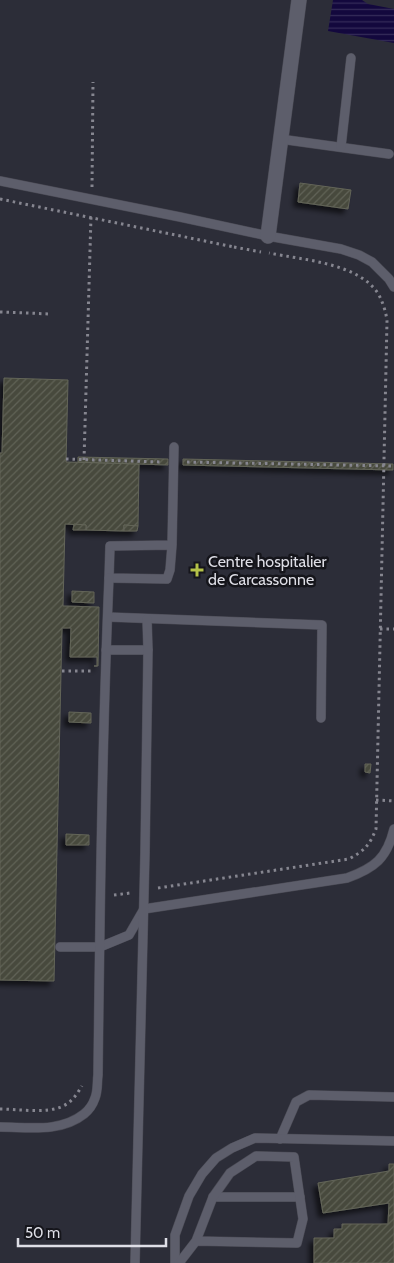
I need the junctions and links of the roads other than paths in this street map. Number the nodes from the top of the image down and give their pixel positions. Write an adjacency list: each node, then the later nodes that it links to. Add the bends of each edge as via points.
1 (299, 0): 3 (street)
2 (350, 58): 4 (lane)
3 (280, 139): 4 (lane); 7 (street)
4 (341, 147): 5 (lane)
5 (389, 154)
6 (0, 181): 7 (lane)
7 (268, 236): 8 (lane, via 359,255 380,269)
8 (394, 287)
9 (174, 447): 10 (lane)
10 (172, 545): 11 (lane, via 167,579); 11 (lane, via 110,546)
11 (109, 578): 12 (lane)
12 (108, 617): 13 (lane); 14 (lane)
13 (147, 619): 15 (lane); 16 (lane, via 322,625)
14 (106, 650): 15 (lane); 20 (lane)
15 (148, 650): 18 (lane)
16 (321, 718)
17 (394, 829): 18 (lane, via 386,852 378,862 347,878)
18 (144, 908): 20 (lane, via 129,935); 28 (lane)
19 (60, 947): 20 (lane)
20 (100, 947): 22 (lane, via 96,1098 89,1110 62,1125 47,1128)
21 (394, 1096): 23 (lane, via 309,1095 296,1102)
22 (0, 1127)
23 (280, 1139): 24 (lane); 29 (lane, via 256,1138 232,1148 216,1158 202,1174 189,1196 175,1235)
24 (394, 1140)
25 (213, 1196): 26 (lane); 26 (lane, via 230,1172 256,1156 294,1157); 27 (lane)
26 (300, 1197): 27 (lane, via 303,1219 297,1244)
27 (196, 1241): 30 (lane)
28 (134, 1263)
29 (175, 1263)
30 (179, 1263)

